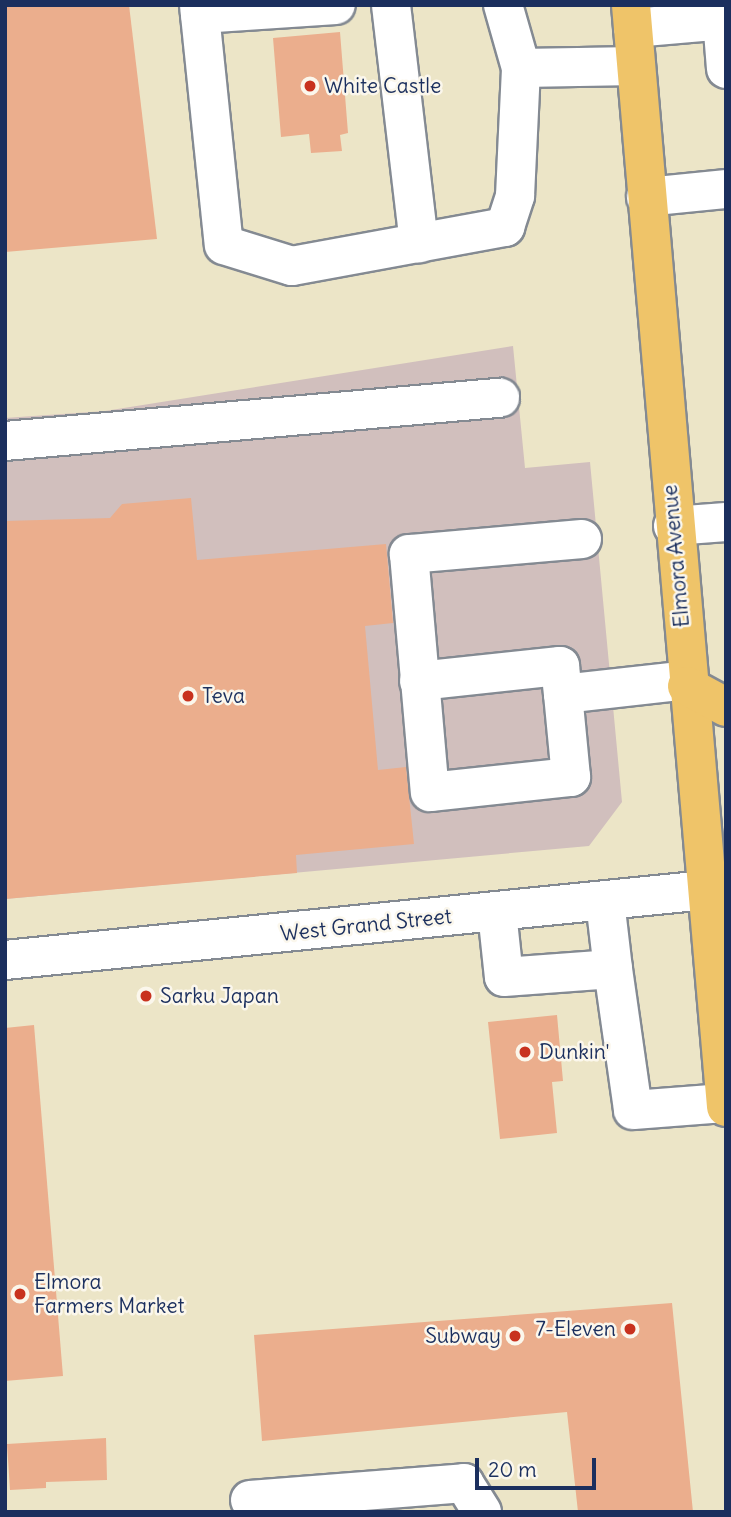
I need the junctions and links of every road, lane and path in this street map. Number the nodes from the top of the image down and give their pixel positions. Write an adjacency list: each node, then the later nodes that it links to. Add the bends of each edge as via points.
1 (391, 5): 12 (street)
2 (503, 5): 8 (street)
3 (316, 6): 4 (street)
4 (200, 10): 12 (street, via 224,245 292,266)
5 (724, 16): 6 (street); 9 (street)
6 (632, 17): 7 (main road, Elmora Avenue)
7 (636, 66): 8 (street); 11 (main road, Elmora Avenue)
8 (521, 68): 12 (street, via 515,196 505,227)
9 (726, 69)
10 (726, 189): 11 (street)
11 (646, 197): 16 (main road, Elmora Avenue)
12 (419, 243)
13 (499, 398): 14 (street)
14 (5, 441)
15 (726, 522): 16 (street)
16 (673, 526): 19 (main road, Elmora Avenue)
17 (582, 540): 18 (street, via 409,554)
18 (419, 681): 20 (street, via 560,666); 20 (street, via 430,792 571,777)
19 (687, 683): 20 (street); 21 (main road); 22 (main road, Elmora Avenue)
20 (563, 694)
21 (726, 706)
22 (716, 889): 23 (street, West Grand Street); 27 (main road, Elmora Avenue)
23 (605, 901): 24 (street, West Grand Street); 26 (street)
24 (497, 912): 25 (street, West Grand Street); 26 (street, via 504,977)
25 (5, 960)
26 (613, 969): 28 (street, via 633,1110)
27 (723, 1040): 28 (main road, Elmora Avenue)
28 (726, 1105)
29 (250, 1500): 30 (street, via 464,1483)
30 (482, 1512)

